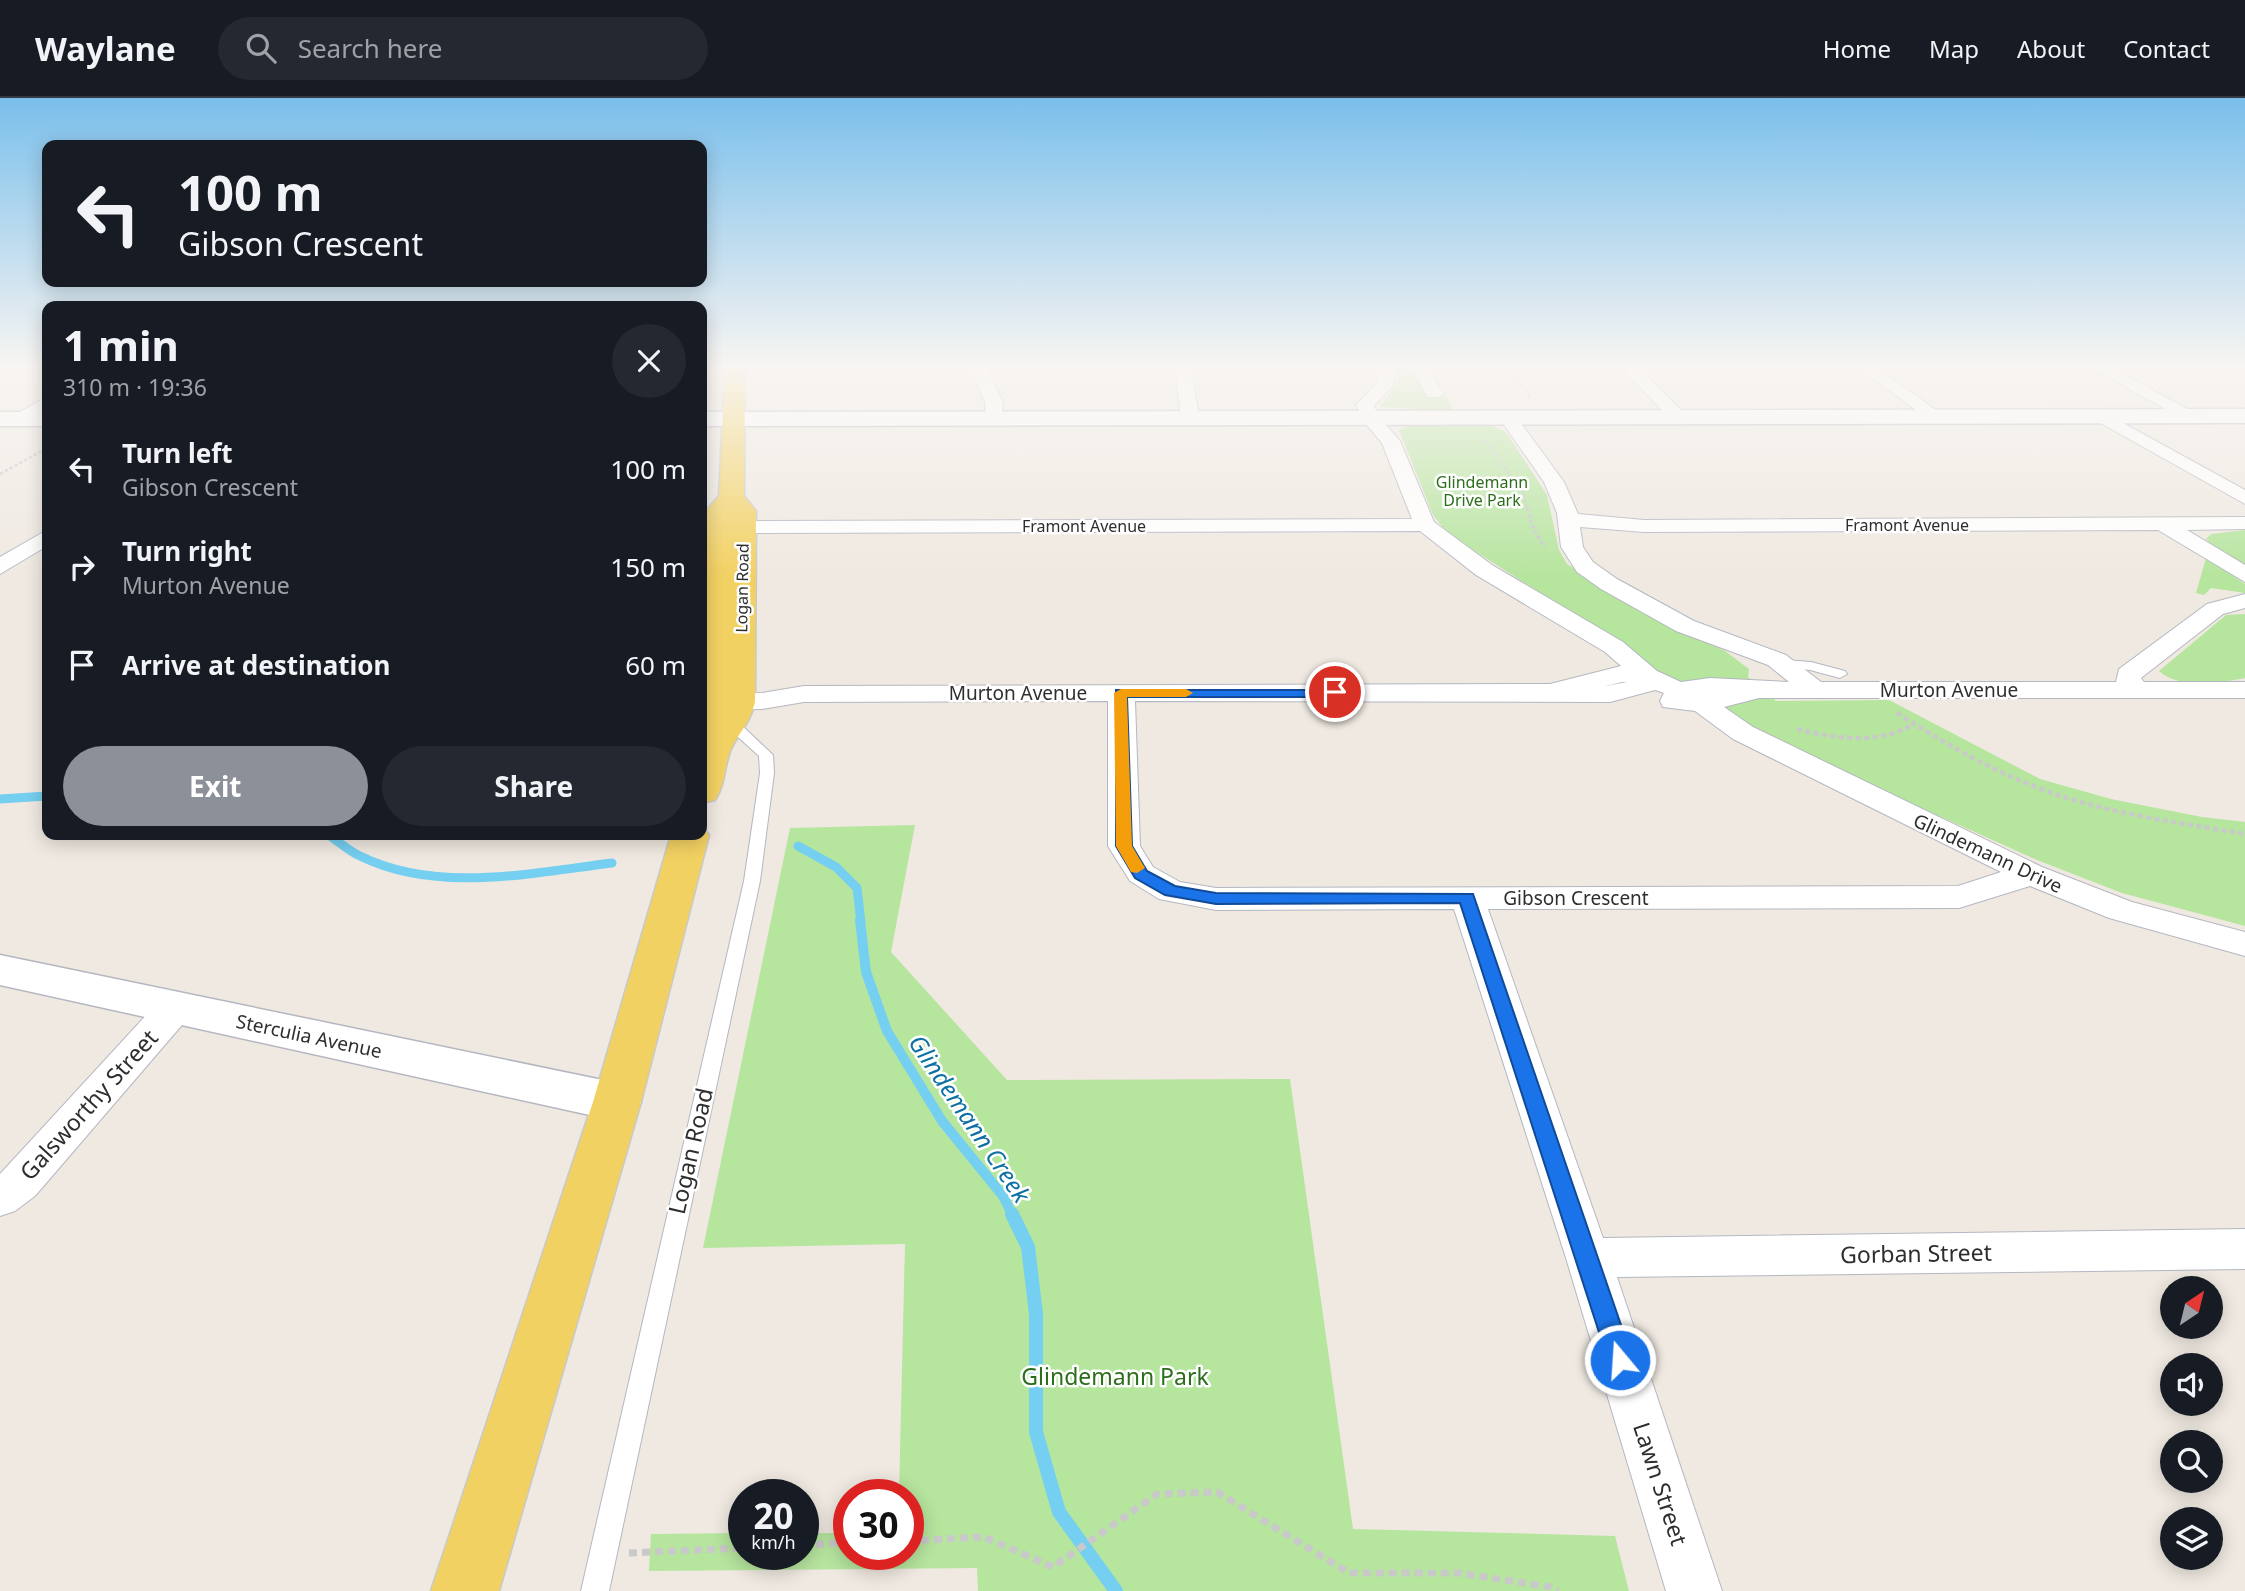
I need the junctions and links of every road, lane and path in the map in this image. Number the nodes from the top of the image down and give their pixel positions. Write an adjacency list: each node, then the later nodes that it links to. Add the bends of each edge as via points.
1 (727, 437): 7 (main road, Logan Road, via 721,456)
2 (1386, 437): 11 (street, Glindemann Drive)
3 (1522, 437): 9 (street, via 1554,482)
4 (2137, 437): 8 (street)
5 (42, 451): 6 (path)
6 (0, 474)
7 (731, 498): 13 (main road, Logan Road, via 743,511); 30 (main road, Logan Road, via 717,513)
8 (2245, 498)
9 (1569, 520): 12 (street, Framont Avenue, via 1638,526); 18 (street, via 1573,551 1600,579 1677,623)
10 (2245, 523): 12 (street, Framont Avenue)
11 (1425, 524): 13 (street, Framont Avenue); 21 (street, Glindemann Drive, via 1484,570 1583,631 1607,661)
12 (2165, 525): 16 (street)
13 (743, 527): 30 (main road, Logan Road)
14 (42, 540): 15 (street)
15 (0, 567)
16 (2245, 576)
17 (2243, 601): 26 (street, via 2214,609 2131,673 2127,679)
18 (1739, 646): 19 (street); 25 (street, via 1754,657)
19 (1785, 664): 20 (lane); 22 (street)
20 (1840, 674)
21 (1638, 679): 27 (street, Murton Avenue, via 1610,694); 28 (street, Glindemann Drive)
22 (1815, 690): 23 (street, Murton Avenue); 25 (street, Murton Avenue)
23 (1869, 690): 26 (street, Murton Avenue); 31 (path)
24 (2245, 690): 26 (street, Murton Avenue)
25 (1767, 691): 28 (street, Murton Avenue, via 1710,686); 29 (street, Murton Avenue)
26 (2138, 691)
27 (1121, 693): 30 (street, Murton Avenue, via 804,694); 38 (street, Gibson Crescent, via 1124,846 1140,874 1171,891 1216,899)
28 (1676, 695): 29 (street); 33 (street, Glindemann Drive, via 1702,718)
29 (1703, 704): 33 (street, Glindemann Drive)
30 (719, 715): 34 (main road, Logan Road); 48 (lane, Logan Road, via 766,755 752,881)
31 (1914, 724): 32 (path, via 1902,732 1877,736); 35 (path, via 2032,786 2113,809)
32 (1794, 729)
33 (1743, 733): 37 (street, Glindemann Drive)
34 (707, 769)
35 (2245, 834)
36 (689, 840): 42 (main road)
37 (2031, 874): 38 (street, Gibson Crescent, via 1959,897); 39 (street, Glindemann Drive, via 2121,910)
38 (1467, 898): 45 (street, Lawn Street)
39 (2245, 944)
40 (0, 970): 41 (main road, Sterculia Avenue)
41 (175, 1008): 42 (main road, Sterculia Avenue); 43 (street, Galsworthy Street, via 20,1183)
42 (617, 1102): 49 (main road)
43 (0, 1198)
44 (2245, 1249): 45 (street, Gorban Street)
45 (1588, 1258): 52 (street, Lawn Street)
46 (924, 1540): 51 (path, via 984,1537 1053,1567 1157,1494 1217,1492 1349,1573 1458,1573)
47 (728, 1549): 48 (path)
48 (603, 1555): 50 (lane, Logan Road)
49 (465, 1591)
50 (595, 1591)
51 (1558, 1591)
52 (1694, 1591)

